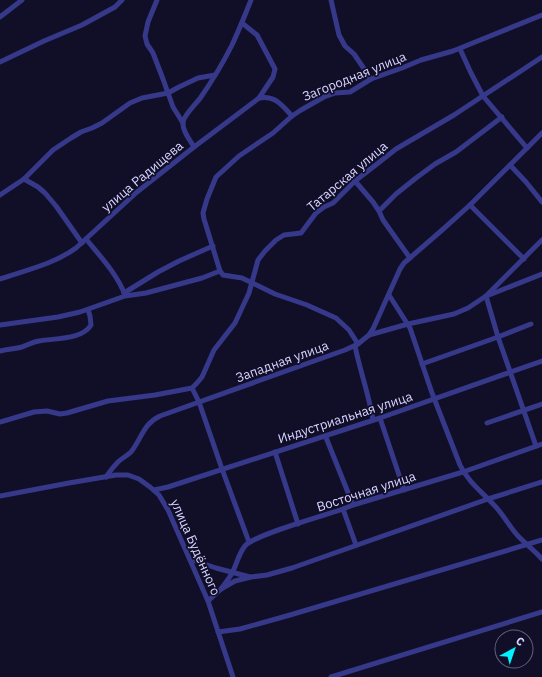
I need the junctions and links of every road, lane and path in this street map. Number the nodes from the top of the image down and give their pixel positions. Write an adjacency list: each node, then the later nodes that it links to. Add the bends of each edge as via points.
1 (122, 0): 11 (street, via 115,7 82,25)
2 (157, 0): 14 (street, via 145,36)
3 (251, 0): 8 (street)
4 (331, 0): 13 (street, via 339,35)
5 (20, 1): 7 (street)
6 (542, 16): 9 (street, Загородная улица)
7 (0, 17)
8 (242, 23): 12 (street); 16 (street, улица Радищева, via 257,35 275,69 273,77)
9 (460, 49): 13 (street, Загородная улица, via 421,60); 15 (street)
10 (542, 57): 15 (street, Татарская улица)
11 (0, 62)
12 (215, 75): 14 (street, via 198,78); 19 (street, via 184,118)
13 (371, 79): 17 (street, Загородная улица, via 350,92 334,93)
14 (168, 93): 19 (street, via 172,108); 24 (street, via 130,103 102,123 76,135 53,150)
15 (483, 96): 18 (street); 25 (street, Татарская улица, via 396,149)
16 (259, 98): 17 (street, via 271,98); 21 (street, улица Радищева)
17 (292, 116): 32 (street, Загородная улица, via 216,177 203,213)
18 (502, 117): 22 (street); 29 (street, via 416,178)
19 (183, 124): 21 (street)
20 (542, 133): 22 (street)
21 (194, 147): 31 (street, улица Радищева, via 137,192)
22 (527, 148): 23 (street)
23 (510, 166): 27 (street); 28 (street)
24 (24, 179): 26 (street); 31 (street, via 45,193)
25 (356, 181): 29 (street); 38 (street, Татарская улица, via 333,203 316,213 301,233 284,235 276,240 258,260)
26 (0, 195)
27 (542, 202)
28 (470, 205): 33 (street); 34 (street)
29 (380, 211): 33 (street, via 383,220)
30 (542, 240): 34 (street, Западная улица)
31 (84, 241): 37 (street, улица Радищева, via 58,259); 39 (street, via 116,277)
32 (213, 246): 35 (street, Загородная улица); 39 (street, via 158,272)
33 (410, 258): 40 (street, via 400,269)
34 (524, 259): 41 (street, Западная улица)
35 (220, 271): 38 (street, via 223,275 242,278); 39 (street, via 202,278)
36 (542, 274): 41 (street, Западная улица)
37 (0, 278)
38 (252, 283): 48 (street, via 336,318 350,330); 53 (street, Татарская улица, via 235,323 214,350 202,377)
39 (125, 295): 42 (street)
40 (389, 295): 43 (street); 46 (street)
41 (486, 296): 43 (street, Западная улица, via 454,314); 47 (street)
42 (88, 310): 45 (street); 49 (street, via 91,325 86,331)
43 (408, 324): 46 (street, Западная улица); 51 (street)
44 (531, 324): 47 (street)
45 (0, 325)
46 (369, 335): 48 (street, Западная улица)
47 (498, 337): 51 (street); 52 (street)
48 (356, 345): 55 (street, Западная улица); 59 (street)
49 (0, 351)
50 (542, 361): 52 (street, Индустриальная улица)
51 (422, 364): 54 (street)
52 (511, 372): 54 (street, Индустриальная улица); 57 (street)
53 (192, 388): 55 (street); 60 (street, via 108,401 67,413 34,412)
54 (434, 399): 58 (street, Индустриальная улица); 66 (street)
55 (198, 402): 65 (street); 67 (street, Западная улица, via 153,419 132,451)
56 (542, 404): 57 (street)
57 (524, 410): 61 (street); 63 (street)
58 (380, 418): 59 (street, Индустриальная улица); 70 (street)
59 (373, 420): 62 (street, Индустриальная улица)
60 (0, 422)
61 (487, 423)
62 (325, 436): 64 (street, Индустриальная улица); 73 (street)
63 (539, 445): 66 (street, Восточная улица)
64 (275, 452): 65 (street, Индустриальная улица); 75 (street)
65 (222, 469): 69 (street, Индустриальная улица); 77 (street)
66 (463, 472): 70 (street, Восточная улица); 72 (street)
67 (106, 476): 69 (street, улица Будённого, via 128,475 139,479); 71 (street, улица Будённого)
68 (542, 482): 72 (street)
69 (154, 490): 80 (street, улица Будённого, via 168,510)
70 (404, 490): 73 (street, Восточная улица)
71 (0, 496)
72 (488, 499): 78 (street); 79 (street)
73 (353, 505): 74 (street, Восточная улица)
74 (343, 509): 75 (street, Восточная улица); 79 (street)
75 (298, 524): 77 (street, Восточная улица)
76 (542, 540): 78 (street)
77 (249, 542): 82 (street, via 240,554)
78 (527, 544): 81 (street); 87 (street, via 290,615 240,629)
79 (356, 545): 83 (street, via 292,568)
80 (190, 559): 82 (street); 85 (street, улица Будённого)
81 (542, 559)
82 (233, 572): 83 (street); 84 (street)
83 (251, 577): 84 (street)
84 (220, 589): 85 (street)
85 (208, 601): 87 (street, улица Будённого)
86 (542, 612): 89 (street)
87 (218, 632): 88 (street, улица Будённого)
88 (233, 677)
89 (331, 677)

